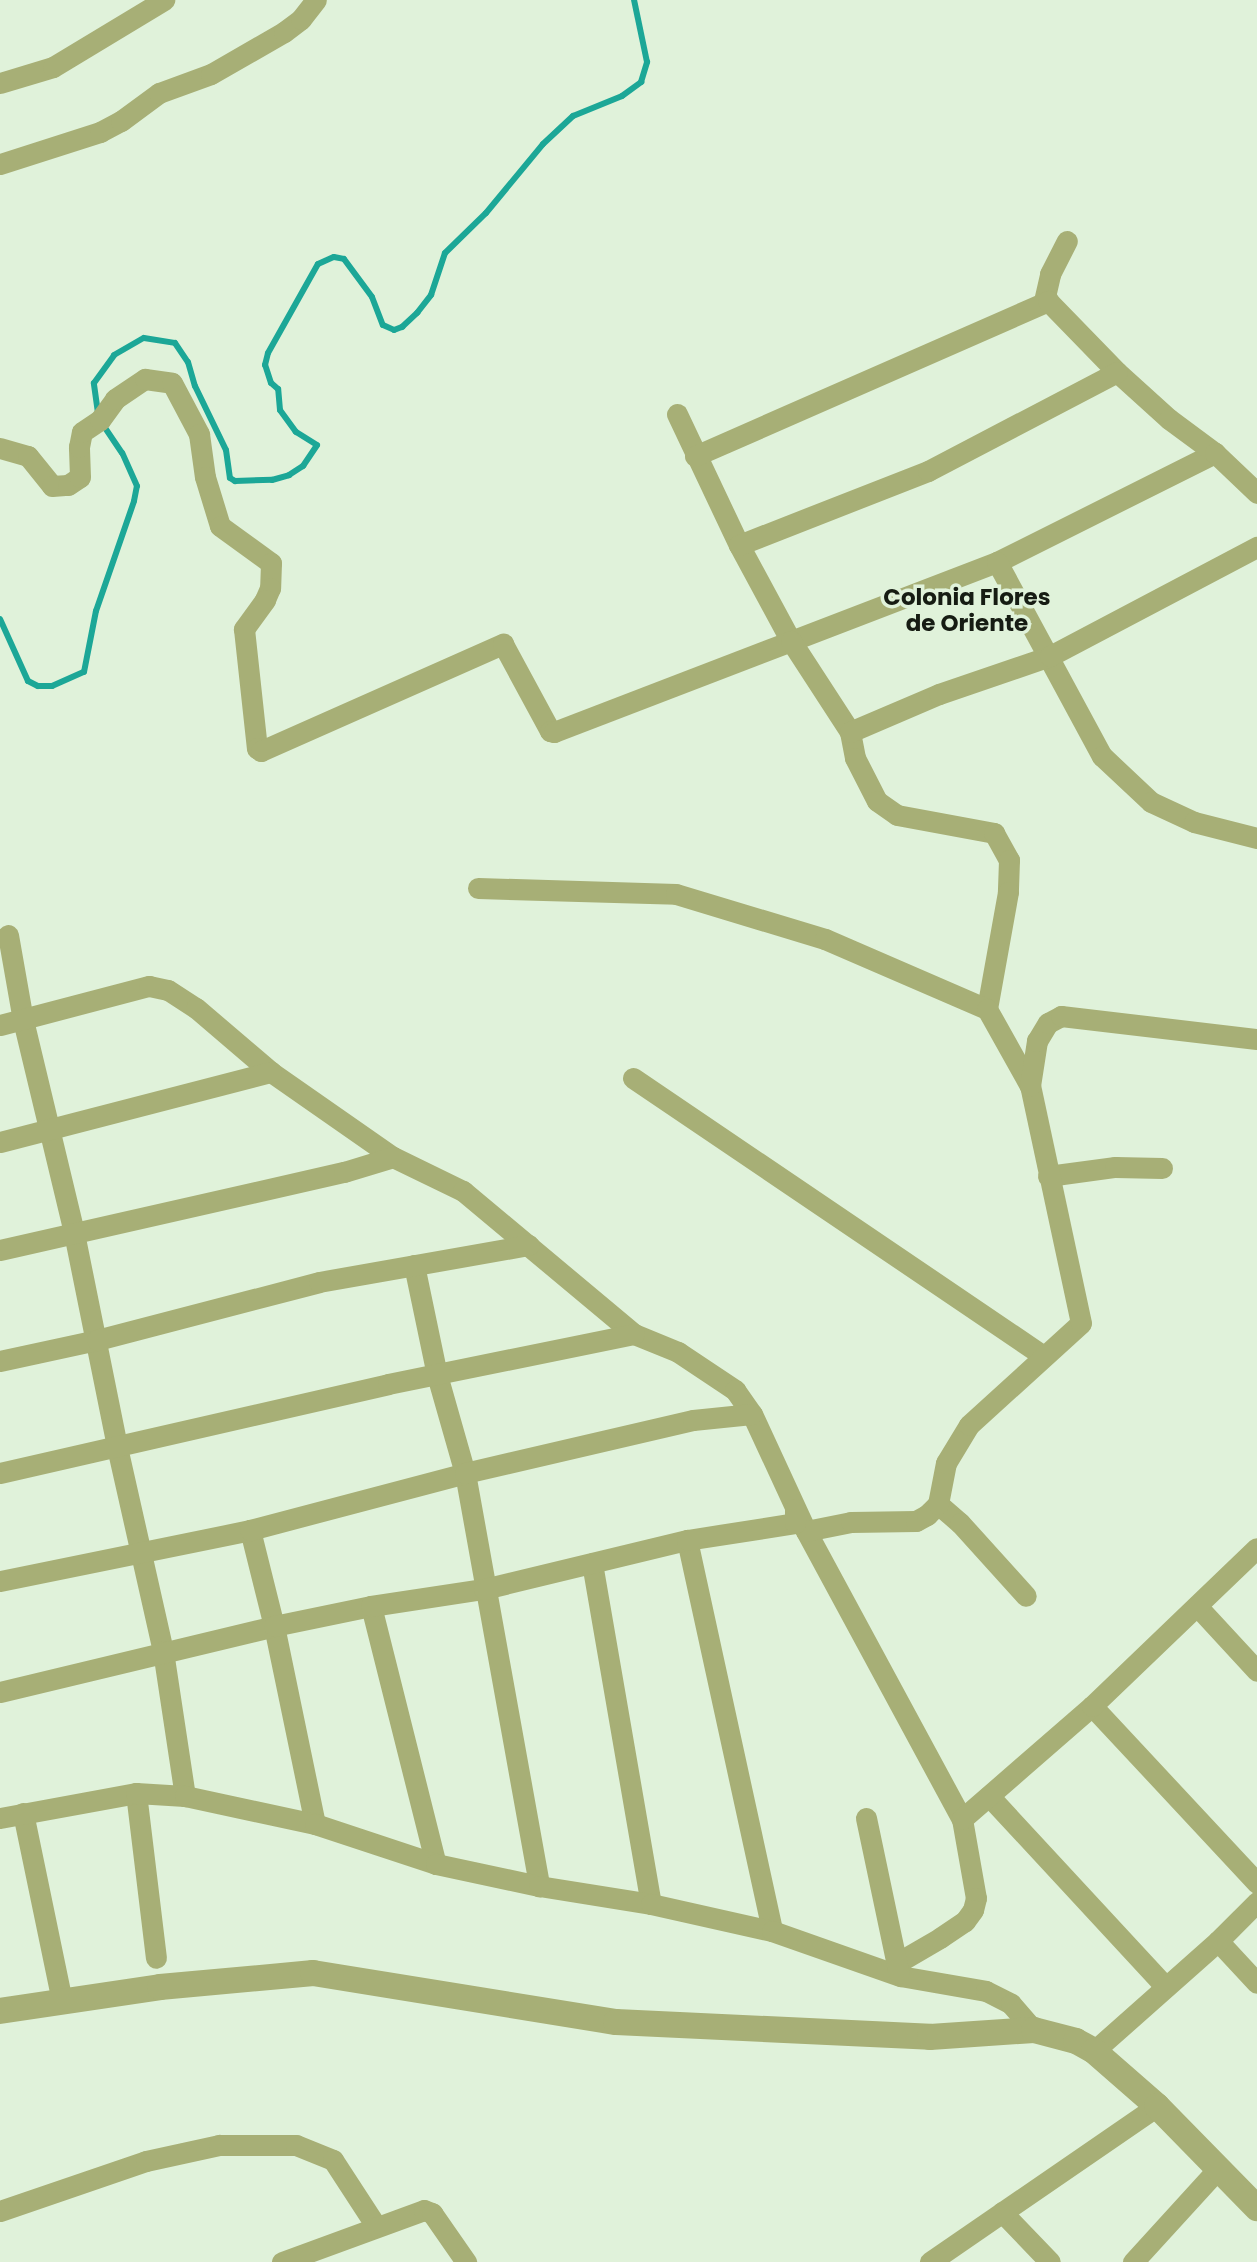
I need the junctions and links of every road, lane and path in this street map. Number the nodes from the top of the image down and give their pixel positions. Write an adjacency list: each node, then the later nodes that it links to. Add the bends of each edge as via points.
1 (164, 0): 3 (street, via 53,66)
2 (316, 0): 4 (street, via 284,32 211,74 159,93 100,132)
3 (0, 83)
4 (0, 164)
5 (1067, 242): 6 (street, via 1050,274)
6 (1044, 301): 7 (street); 11 (street)
7 (1117, 372): 10 (street, via 1168,419); 13 (street, via 928,471)
8 (677, 414): 11 (street)
9 (0, 448): 16 (street, via 28,456 52,486 68,485 79,477 82,432 100,420 115,399 145,379 172,383 199,434 205,477 220,526 271,563 270,588 244,629 257,748 261,751 503,645 554,732)
10 (1215, 453): 12 (street); 15 (street)
11 (695, 456): 13 (street)
12 (1257, 493)
13 (739, 545): 16 (street)
14 (1257, 547): 17 (street)
15 (997, 562): 16 (street); 17 (street)
16 (792, 641): 18 (street)
17 (1050, 656): 18 (street, via 939,694); 19 (street, via 1102,756 1151,802 1194,822)
18 (850, 732): 22 (street, via 855,758 877,801 897,816 994,833 1009,860 1008,892)
19 (1257, 838)
20 (478, 888): 22 (street, via 676,894 825,939)
21 (8, 935): 23 (street)
22 (987, 1009): 28 (street)
23 (23, 1020): 24 (street); 26 (street, via 149,986 168,990 196,1008); 29 (street)
24 (0, 1025)
25 (1257, 1040): 28 (street, via 1061,1016 1048,1023 1037,1041)
26 (271, 1072): 29 (street); 31 (street)
27 (633, 1078): 40 (street)
28 (1030, 1086): 33 (street)
29 (49, 1130): 30 (street); 34 (street)
30 (0, 1142)
31 (393, 1157): 34 (street); 35 (street, via 463,1191)
32 (1162, 1168): 33 (street, via 1115,1167)
33 (1048, 1176): 40 (street, via 1081,1323)
34 (74, 1233): 36 (street); 39 (street)
35 (529, 1245): 37 (street); 38 (street)
36 (0, 1251)
37 (414, 1265): 39 (street, via 319,1282); 42 (street)
38 (634, 1334): 42 (street); 43 (street, via 678,1352 735,1390)
39 (97, 1340): 41 (street); 44 (street)
40 (1044, 1356): 47 (street, via 969,1425 946,1463)
41 (0, 1361)
42 (437, 1375): 44 (street); 46 (street)
43 (752, 1414): 46 (street, via 693,1420); 48 (street)
44 (117, 1447): 45 (street); 53 (street)
45 (0, 1473)
46 (465, 1473): 49 (street); 56 (street)
47 (938, 1504): 50 (street, via 916,1521 851,1522); 57 (street)
48 (794, 1509): 50 (street); 51 (street, via 795,1523)
49 (250, 1530): 53 (street); 60 (street)
50 (806, 1531): 71 (street)
51 (687, 1540): 54 (street); 78 (street)
52 (1257, 1548): 59 (street)
53 (140, 1551): 55 (street); 61 (street)
54 (592, 1563): 56 (street); 77 (street)
55 (0, 1580)
56 (484, 1589): 58 (street); 75 (street)
57 (1026, 1596)
58 (371, 1606): 60 (street); 73 (street)
59 (1197, 1606): 62 (street); 64 (street)
60 (274, 1626): 61 (street); 72 (street)
61 (163, 1651): 63 (street); 66 (street)
62 (1257, 1671)
63 (0, 1692)
64 (1092, 1706): 67 (street); 74 (street)
65 (136, 1793): 66 (street); 68 (street); 80 (street)
66 (185, 1796): 72 (street)
67 (989, 1796): 71 (street); 83 (street)
68 (23, 1813): 69 (street); 84 (street)
69 (0, 1818)
70 (866, 1818): 81 (street)
71 (962, 1819): 81 (street, via 976,1898 974,1910)
72 (315, 1824): 73 (street)
73 (436, 1864): 75 (street)
74 (1257, 1883)
75 (540, 1886): 77 (street)
76 (1257, 1902): 79 (street)
77 (651, 1904): 78 (street)
78 (772, 1931): 81 (street)
79 (1218, 1941): 82 (street); 83 (street)
80 (156, 1958)
81 (898, 1970): 86 (street, via 997,1996 1011,2004)
82 (1257, 1983)
83 (1166, 1987): 87 (street)
84 (62, 2002): 85 (street); 86 (street, via 160,1987 313,1973 616,2022 930,2037)
85 (0, 2011)
86 (1034, 2030): 87 (street)
87 (1094, 2051): 88 (street)
88 (1157, 2106): 89 (street); 92 (street)
89 (1217, 2170): 90 (street); 98 (street)
90 (1257, 2208)
91 (0, 2211): 93 (street, via 107,2172 219,2145 296,2145 333,2160)
92 (1002, 2212): 96 (street); 97 (street)
93 (376, 2227): 94 (street); 95 (street, via 429,2211)
94 (282, 2262)
95 (466, 2262)
96 (930, 2262)
97 (1049, 2262)
98 (1133, 2262)

